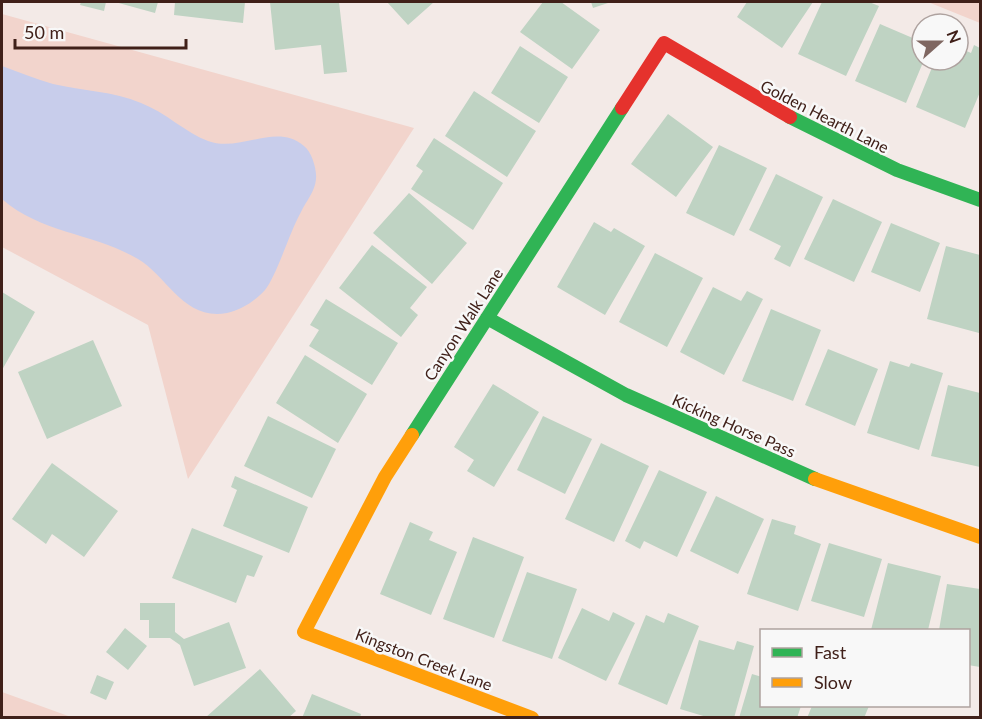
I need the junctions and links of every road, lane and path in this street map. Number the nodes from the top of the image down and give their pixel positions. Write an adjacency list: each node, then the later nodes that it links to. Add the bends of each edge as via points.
1 (664, 43): 2 (street, Golden Hearth Lane, via 757,101 863,156); 3 (street, Canyon Walk Lane)
2 (981, 200)
3 (487, 318): 4 (street, Kicking Horse Pass, via 625,394 763,458); 5 (street, Canyon Walk Lane, via 385,477)
4 (981, 537)
5 (304, 632): 6 (street, Kingston Creek Lane)
6 (532, 717)

